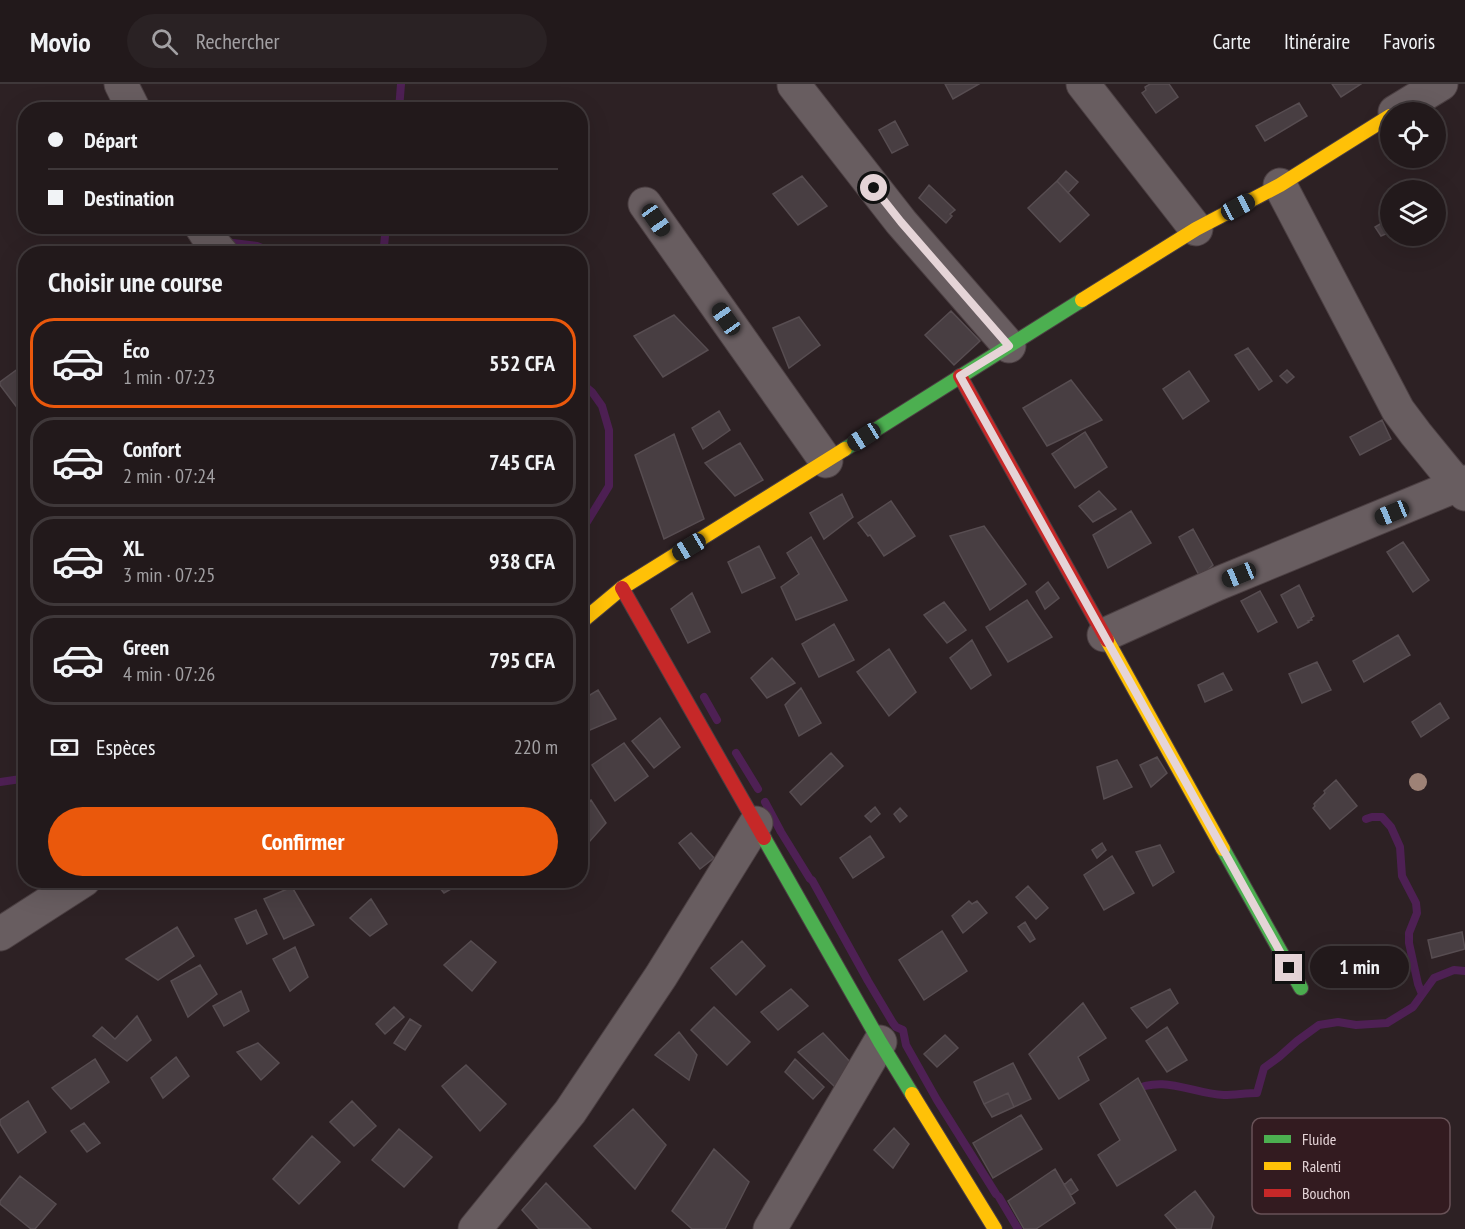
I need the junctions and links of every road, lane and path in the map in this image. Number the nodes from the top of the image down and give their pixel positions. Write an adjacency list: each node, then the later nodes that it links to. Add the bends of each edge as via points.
1 (121, 84): 5 (street)
2 (1083, 84): 10 (street)
3 (1441, 84): 6 (street)
4 (794, 86): 13 (street, via 901,222)
5 (130, 102)
6 (1411, 102)
7 (1380, 122): 8 (street)
8 (1280, 185): 10 (street); 16 (street, via 1398,410)
9 (645, 204): 15 (street)
10 (1196, 230): 13 (street)
11 (206, 234): 12 (street)
12 (215, 246)
13 (1009, 346): 14 (street)
14 (960, 376): 15 (street); 19 (street)
15 (826, 461): 17 (street)
16 (1463, 487): 19 (street, via 1217,584)
17 (622, 588): 18 (street); 20 (street)
18 (588, 616)
19 (1104, 635): 23 (street)
20 (756, 823): 24 (street); 25 (street, via 570,1112)
21 (72, 888): 22 (street)
22 (0, 934)
23 (1301, 988)
24 (880, 1042): 26 (street); 27 (street)
25 (476, 1229)
26 (770, 1229)
27 (996, 1229)

